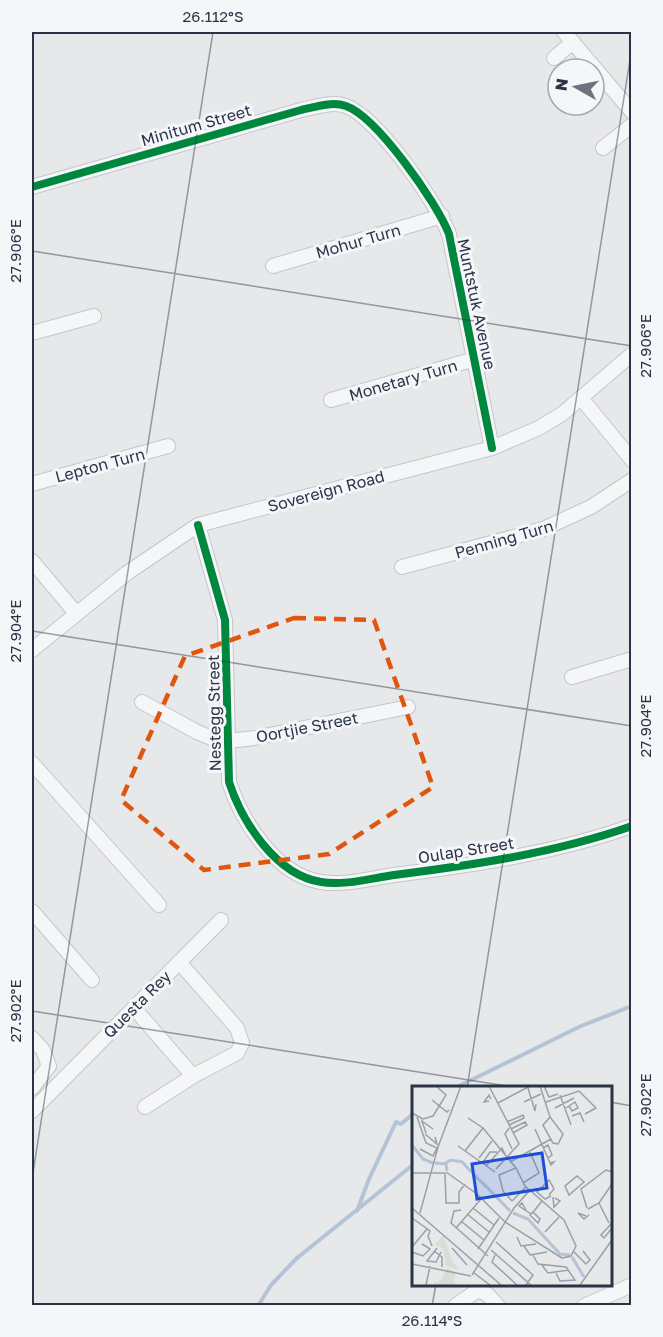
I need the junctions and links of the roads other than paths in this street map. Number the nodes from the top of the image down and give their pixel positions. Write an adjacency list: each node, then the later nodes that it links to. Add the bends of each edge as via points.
1 (569, 37): 2 (street); 3 (street)
2 (555, 57)
3 (632, 112)
4 (367, 119): 7 (street, Minitum Street, via 339,104 301,110); 8 (street, Muntstuk Avenue, via 429,194)
5 (632, 125): 6 (street)
6 (603, 148)
7 (32, 187)
8 (442, 216): 9 (street, Mohur Turn); 13 (street, Muntstuk Avenue)
9 (273, 266)
10 (94, 316): 11 (street)
11 (32, 333)
12 (632, 354): 14 (street, Sovereign Road)
13 (475, 359): 15 (street, Monetary Turn); 17 (street, Muntstuk Avenue)
14 (581, 398): 17 (street, Sovereign Road, via 538,428); 18 (street)
15 (331, 400)
16 (168, 446): 20 (street, Lepton Turn)
17 (492, 448): 21 (street, Sovereign Road)
18 (632, 460)
19 (632, 480): 23 (street, Penning Turn, via 591,507 543,529)
20 (32, 484)
21 (198, 525): 24 (street, Sovereign Road); 30 (street, Nestegg Street, via 225,620)
22 (32, 561): 24 (street)
23 (402, 567)
24 (75, 612): 25 (street, Sovereign Road)
25 (32, 650)
26 (632, 659): 27 (street)
27 (573, 677)
28 (142, 702): 30 (street, Oortjie Street, via 197,732)
29 (408, 707): 30 (street, Oortjie Street)
30 (228, 741): 33 (street, Nestegg Street, via 229,782 235,801 252,831 274,857)
31 (32, 763): 34 (street)
32 (632, 826): 33 (street, Oulap Street, via 594,839 481,864 344,882 321,882)
33 (302, 875)
34 (159, 905)
35 (32, 911): 38 (street)
36 (221, 920): 37 (street, Questa Rey)
37 (179, 962): 39 (street, Questa Rey); 41 (street, via 237,1028 242,1043 237,1053)
38 (92, 980)
39 (134, 1008): 41 (street); 44 (street, Questa Rey)
40 (32, 1038): 42 (street, via 43,1050 49,1066)
41 (194, 1076): 43 (street)
42 (32, 1089)
43 (145, 1107)
44 (32, 1111)
45 (632, 1285): 48 (street)
46 (455, 1305): 47 (street, via 478,1290)
47 (498, 1305)
48 (584, 1305)

